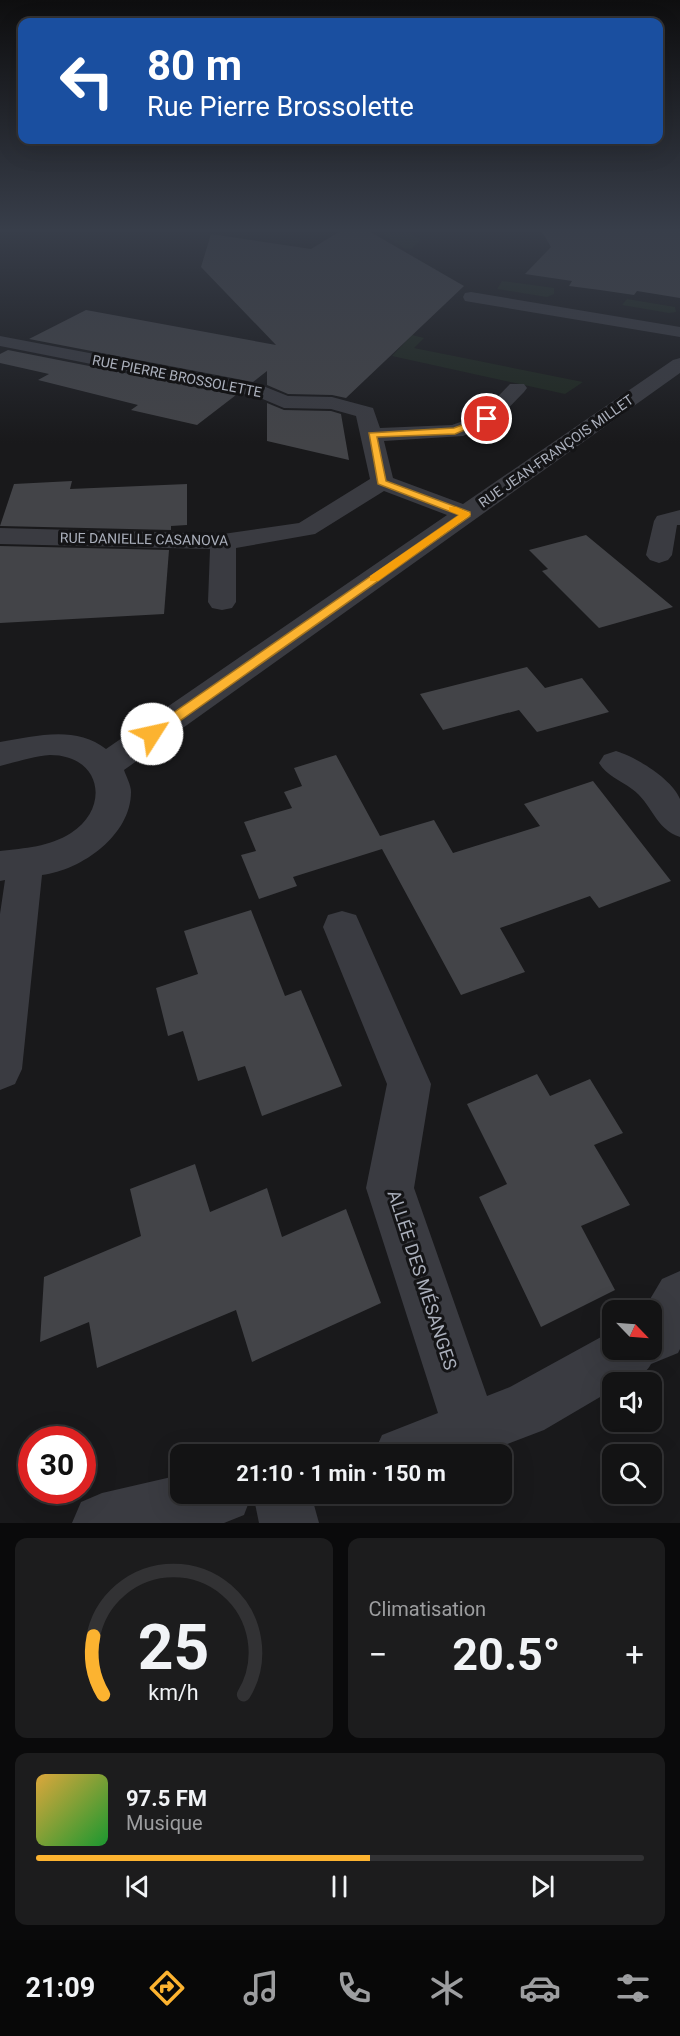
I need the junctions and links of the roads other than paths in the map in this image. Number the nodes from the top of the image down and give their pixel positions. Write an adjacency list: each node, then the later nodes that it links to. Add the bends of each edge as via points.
1 (523, 301): 2 (street)
2 (680, 332)
3 (0, 341): 6 (street, RUE PIERRE BROSSOLETTE, via 263,392 284,402 332,402 366,412)
4 (680, 364): 8 (street, RUE JEAN-FRANÇOIS MILLET)
5 (517, 388): 6 (street, via 487,419 455,431)
6 (372, 435): 7 (street, RUE PIERRE BROSSOLETTE)
7 (382, 482): 8 (street); 11 (street, RUE DANIELLE CASANOVA, via 306,529)
8 (466, 514): 16 (street, RUE JEAN-FRANÇOIS MILLET)
9 (680, 517): 12 (street, via 666,521)
10 (0, 536): 11 (street, RUE DANIELLE CASANOVA)
11 (223, 542): 13 (street)
12 (659, 555)
13 (222, 602)
14 (0, 754): 16 (street, via 23,746 72,745)
15 (616, 763): 17 (street, via 646,781)
16 (107, 765): 18 (street, via 115,783 114,804 103,825 83,845 56,859)
17 (680, 824)
18 (13, 867): 20 (street)
19 (342, 927): 24 (street, ALLÉE DES MÉSANGES, via 410,1084 390,1188)
20 (0, 1069)
21 (680, 1297): 22 (street)
22 (662, 1329)
23 (612, 1360): 24 (street, via 524,1410)
24 (471, 1430): 25 (street)
25 (432, 1444)
26 (181, 1504): 28 (street)
27 (284, 1504): 29 (street)
28 (102, 1523)
29 (289, 1523)

